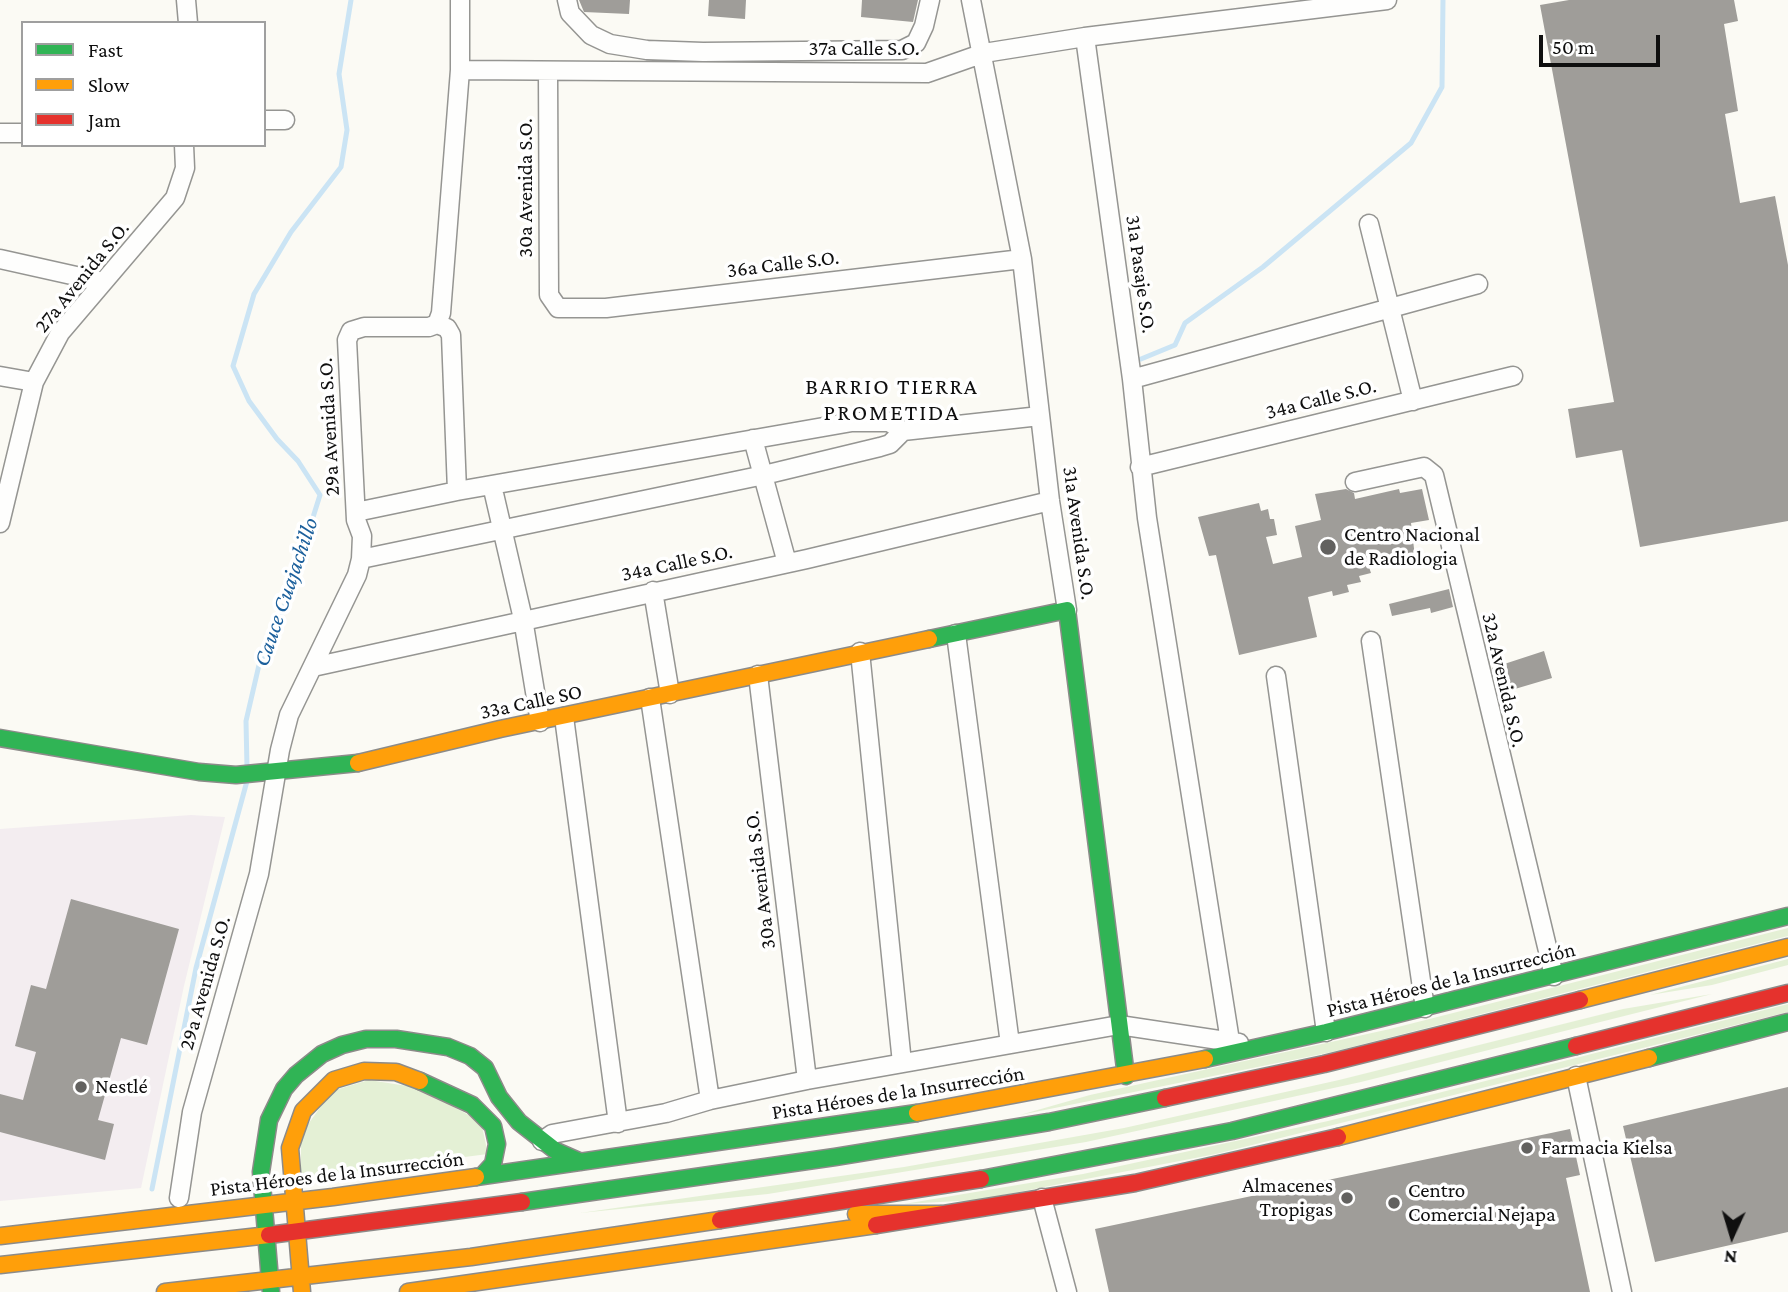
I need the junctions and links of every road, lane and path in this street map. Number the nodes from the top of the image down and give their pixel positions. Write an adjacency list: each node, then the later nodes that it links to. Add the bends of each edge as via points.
1 (186, 0): 8 (street)
2 (460, 0): 11 (street)
3 (567, 0): 4 (street, via 570,13 591,35 610,44 647,50 744,52 902,50 916,43)
4 (930, 0)
5 (971, 0): 10 (street, 31a Avenida S.O.)
6 (1387, 0): 7 (street, 37a Calle S.O.)
7 (1269, 7): 9 (street, 37a Calle S.O.)
8 (188, 21)
9 (1085, 37): 10 (street, 37a Calle S.O.); 28 (street, 31a Pasaje S.O.)
10 (984, 53): 12 (street, 37a Calle S.O., via 928,73); 20 (street, 31a Avenida S.O.)
11 (460, 70): 12 (street, 37a Calle S.O.); 25 (street)
12 (548, 72): 23 (street, 30a Avenida S.O.)
13 (266, 120): 14 (street)
14 (285, 120)
15 (21, 133): 16 (street)
16 (0, 134)
17 (184, 147): 21 (street, 27a Avenida S.O., via 185,167 175,198)
18 (1369, 225): 24 (street)
19 (0, 259): 21 (street)
20 (1022, 259): 23 (street, 36a Calle S.O., via 606,308 558,308); 31 (street, 31a Avenida S.O.)
21 (103, 282): 29 (street, 27a Avenida S.O., via 60,333)
22 (1478, 284): 24 (street)
23 (551, 303)
24 (1389, 307): 28 (street); 30 (street)
25 (437, 324): 38 (street, via 451,335); 41 (street, 29a Avenida S.O., via 351,331 347,349)
26 (0, 376): 29 (street)
27 (1513, 376): 30 (street, 34a Calle S.O.)
28 (1132, 379): 34 (street, 31a Pasaje S.O.)
29 (34, 382): 39 (street, 27a Avenida S.O.)
30 (1412, 401): 34 (street, 34a Calle S.O.)
31 (1040, 416): 32 (street); 40 (street, 31a Avenida S.O.)
32 (903, 431): 33 (street, via 890,422 865,422); 35 (street, via 890,444)
33 (753, 439): 35 (street); 37 (street)
34 (1140, 467): 69 (street, 31a Pasaje S.O.)
35 (764, 475): 43 (street); 45 (street)
36 (1355, 482): 63 (street, 32a Avenida S.O., via 1424,467 1434,475)
37 (492, 485): 38 (street); 43 (street)
38 (457, 491): 41 (street)
39 (3, 495): 42 (street, 27a Avenida S.O.)
40 (1050, 501): 45 (street, 34a Calle S.O.); 47 (street, 31a Avenida S.O.)
41 (356, 512): 44 (street, 29a Avenida S.O.)
42 (0, 523)
43 (503, 528): 44 (street); 48 (street)
44 (361, 558): 52 (street, 29a Avenida S.O.)
45 (787, 564): 46 (street, 34a Calle S.O.)
46 (653, 591): 48 (street, 34a Calle S.O.); 55 (street)
47 (1067, 610): 49 (main road, 33a Calle SO); 67 (main road, 31a Avenida S.O.)
48 (523, 619): 52 (street, 34a Calle S.O.); 58 (street)
49 (956, 634): 51 (main road, 33a Calle SO); 70 (street)
50 (1371, 641): 65 (street)
51 (860, 652): 53 (main road, 33a Calle SO); 72 (street)
52 (313, 667): 60 (street, 29a Avenida S.O., via 289,715)
53 (758, 675): 55 (main road, 33a Calle SO); 76 (street, 30a Avenida S.O.)
54 (1276, 676): 68 (street)
55 (670, 694): 56 (main road, 33a Calle SO)
56 (650, 698): 57 (main road, 33a Calle SO); 80 (street)
57 (564, 717): 58 (main road, 33a Calle SO); 82 (street)
58 (540, 722): 60 (main road, 33a Calle SO, via 376,760)
59 (0, 738): 60 (main road, 33a Calle SO, via 199,772)
60 (271, 774): 87 (street, 29a Avenida S.O., via 259,874 192,1112)
61 (1788, 916): 63 (main road, Pista Héroes de la Insurrección)
62 (1788, 947): 85 (main road, via 1224,1087 1049,1122)
63 (1554, 976): 65 (main road, Pista Héroes de la Insurrección)
64 (1788, 993): 92 (main road, via 1232,1130 962,1182)
65 (1425, 1008): 68 (main road, Pista Héroes de la Insurrección)
66 (1788, 1022): 75 (main road)
67 (1119, 1025): 69 (street); 70 (street); 74 (main road, 31a Avenida S.O.)
68 (1326, 1032): 71 (main road, Pista Héroes de la Insurrección)
69 (1230, 1041): 71 (street)
70 (1010, 1044): 72 (street)
71 (1258, 1046): 74 (main road, Pista Héroes de la Insurrección)
72 (902, 1063): 76 (street)
73 (485, 1068): 78 (main road); 81 (main road, via 499,1097); 90 (main road, via 448,1047 396,1039 354,1041 322,1054 296,1075 275,1104 262,1156)
74 (1126, 1076): 77 (main road, Pista Héroes de la Insurrección)
75 (1576, 1076): 88 (main road, via 1256,1158); 102 (street)
76 (807, 1080): 80 (street)
77 (1071, 1086): 84 (main road, Pista Héroes de la Insurrección, via 962,1107); 85 (main road, via 953,1127)
78 (480, 1093): 79 (main road, via 474,1099); 81 (main road); 89 (main road, via 432,1069 391,1058 367,1057 333,1067 309,1084 285,1118 277,1160)
79 (459, 1097): 86 (main road, via 484,1115 495,1135 496,1156); 89 (main road, via 396,1072 364,1071 334,1080 312,1099 295,1125)
80 (710, 1100): 82 (street)
81 (519, 1122): 83 (main road)
82 (618, 1123): 83 (street, via 552,1134)
83 (542, 1140): 84 (main road)
84 (581, 1162): 86 (main road, Pista Héroes de la Insurrección)
85 (730, 1172): 93 (main road)
86 (482, 1176): 89 (main road, Pista Héroes de la Insurrección)
87 (179, 1198)
88 (1042, 1198): 91 (main road); 101 (street)
89 (287, 1203): 90 (main road, Pista Héroes de la Insurrección); 93 (main road)
90 (263, 1206): 94 (main road, Pista Héroes de la Insurrección); 95 (main road)
91 (941, 1214): 92 (main road, via 868,1212 764,1226); 100 (main road, via 754,1245)
92 (645, 1232): 97 (main road)
93 (290, 1234): 95 (main road); 97 (main road)
94 (0, 1236)
95 (266, 1236): 96 (main road); 98 (main road)
96 (0, 1265)
97 (294, 1285): 98 (main road)
98 (270, 1286): 99 (main road)
99 (166, 1292)
100 (408, 1292)
101 (1066, 1292)
102 (1622, 1292)

